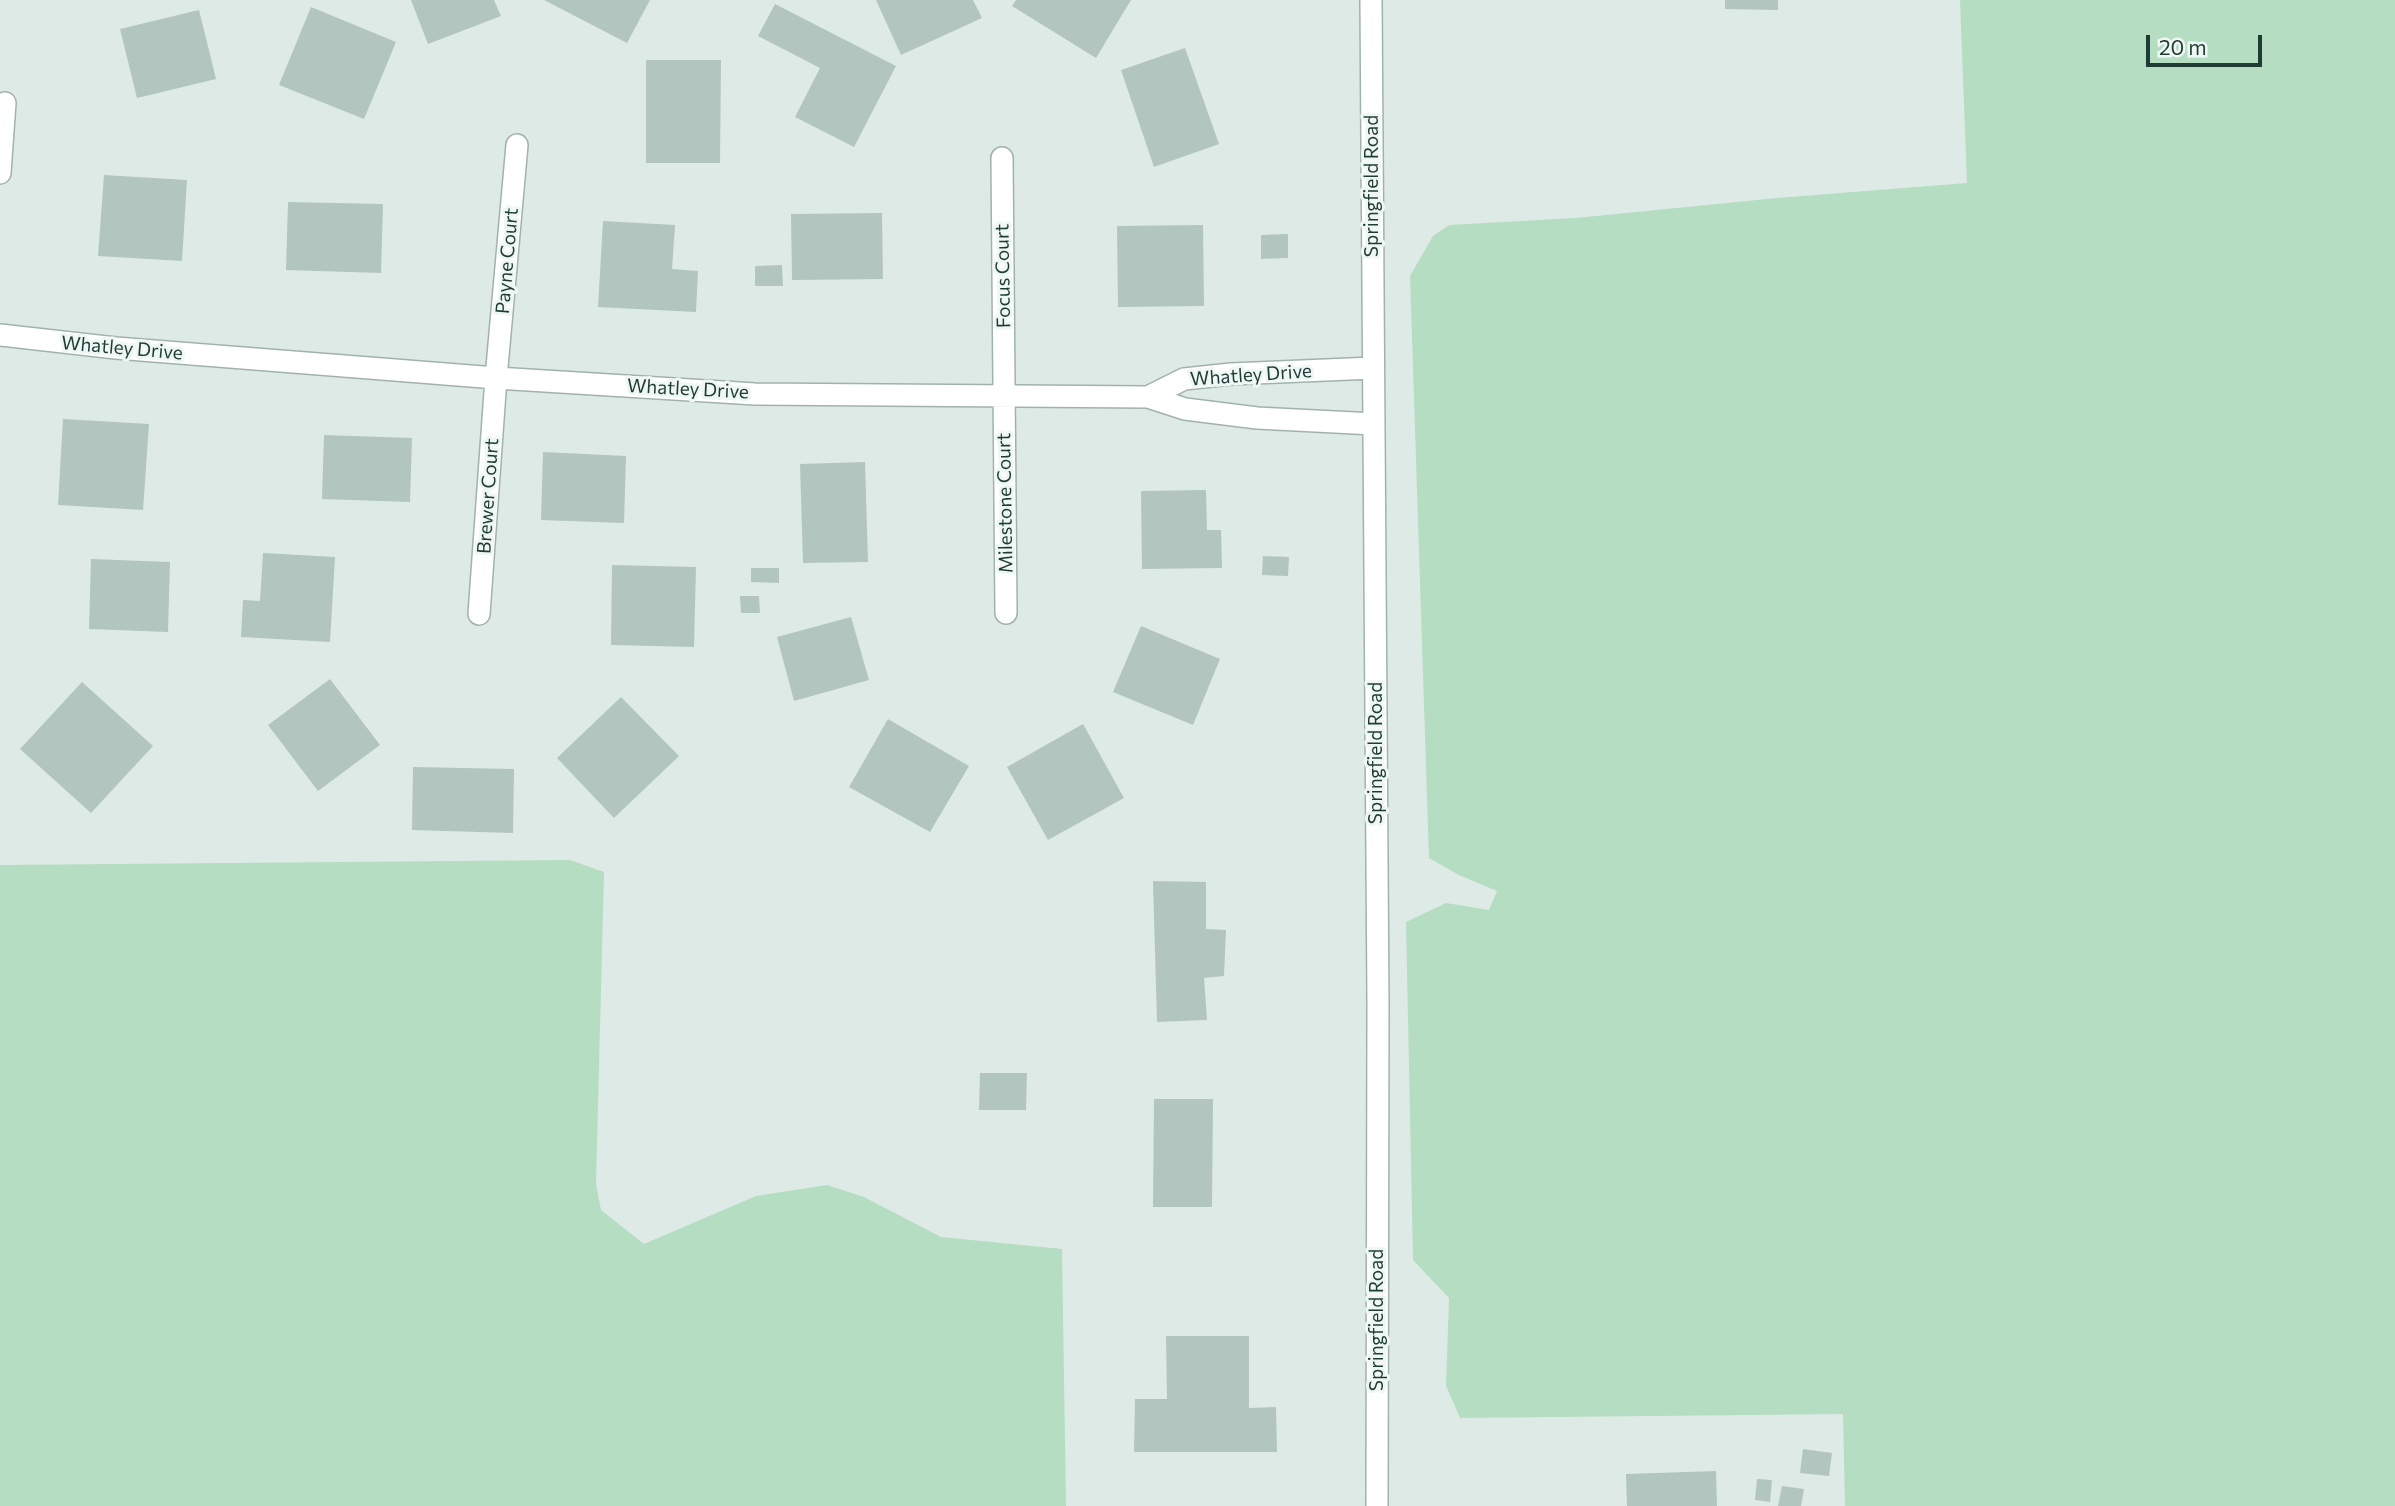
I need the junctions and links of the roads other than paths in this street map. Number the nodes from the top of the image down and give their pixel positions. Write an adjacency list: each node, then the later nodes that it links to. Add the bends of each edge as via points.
1 (1371, 0): 7 (street, Springfield Road)
2 (5, 103): 5 (street)
3 (517, 145): 8 (street, Payne Court)
4 (1002, 158): 9 (street, Focus Court)
5 (0, 173)
6 (0, 335): 8 (street, Whatley Drive)
7 (1373, 369): 10 (street, Whatley Drive, via 1184,379); 11 (street, Springfield Road)
8 (496, 378): 9 (street, Whatley Drive, via 755,394); 13 (street, Brewer Court)
9 (1004, 394): 10 (street, Whatley Drive); 12 (street, Milestone Court)
10 (1148, 397): 11 (street, via 1185,409 1258,418)
11 (1374, 424): 14 (street, Springfield Road)
12 (1006, 613)
13 (479, 614)
14 (1377, 1506)

